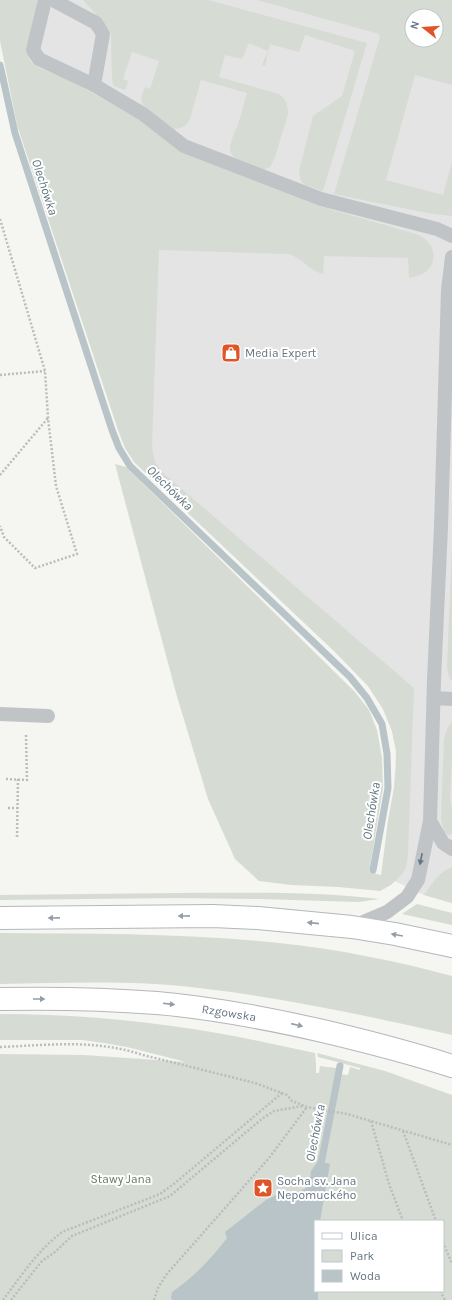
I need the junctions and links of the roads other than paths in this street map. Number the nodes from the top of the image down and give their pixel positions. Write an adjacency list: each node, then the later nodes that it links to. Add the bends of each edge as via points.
1 (45, 0): 3 (lane, via 33,50 39,59)
2 (53, 0): 3 (lane, via 96,23 103,34)
3 (94, 85): 4 (lane, via 143,114 184,146 321,199 438,229)
4 (452, 236)
5 (452, 257): 6 (lane, via 448,290)
6 (448, 396): 7 (lane)
7 (434, 698): 8 (lane); 11 (lane)
8 (452, 699)
9 (0, 714): 10 (lane)
10 (48, 716)
11 (430, 821): 12 (lane, via 443,843); 14 (lane, one-way to 14, via 418,880 407,897 387,912)
12 (451, 847)
13 (0, 918): 14 (main road, one-way to 13, via 213,916)
14 (352, 927): 15 (main road, one-way to 14)
15 (452, 946)
16 (0, 999): 17 (main road, Rzgowska, one-way to 17, via 112,1000 217,1010 276,1020)
17 (452, 1066)

